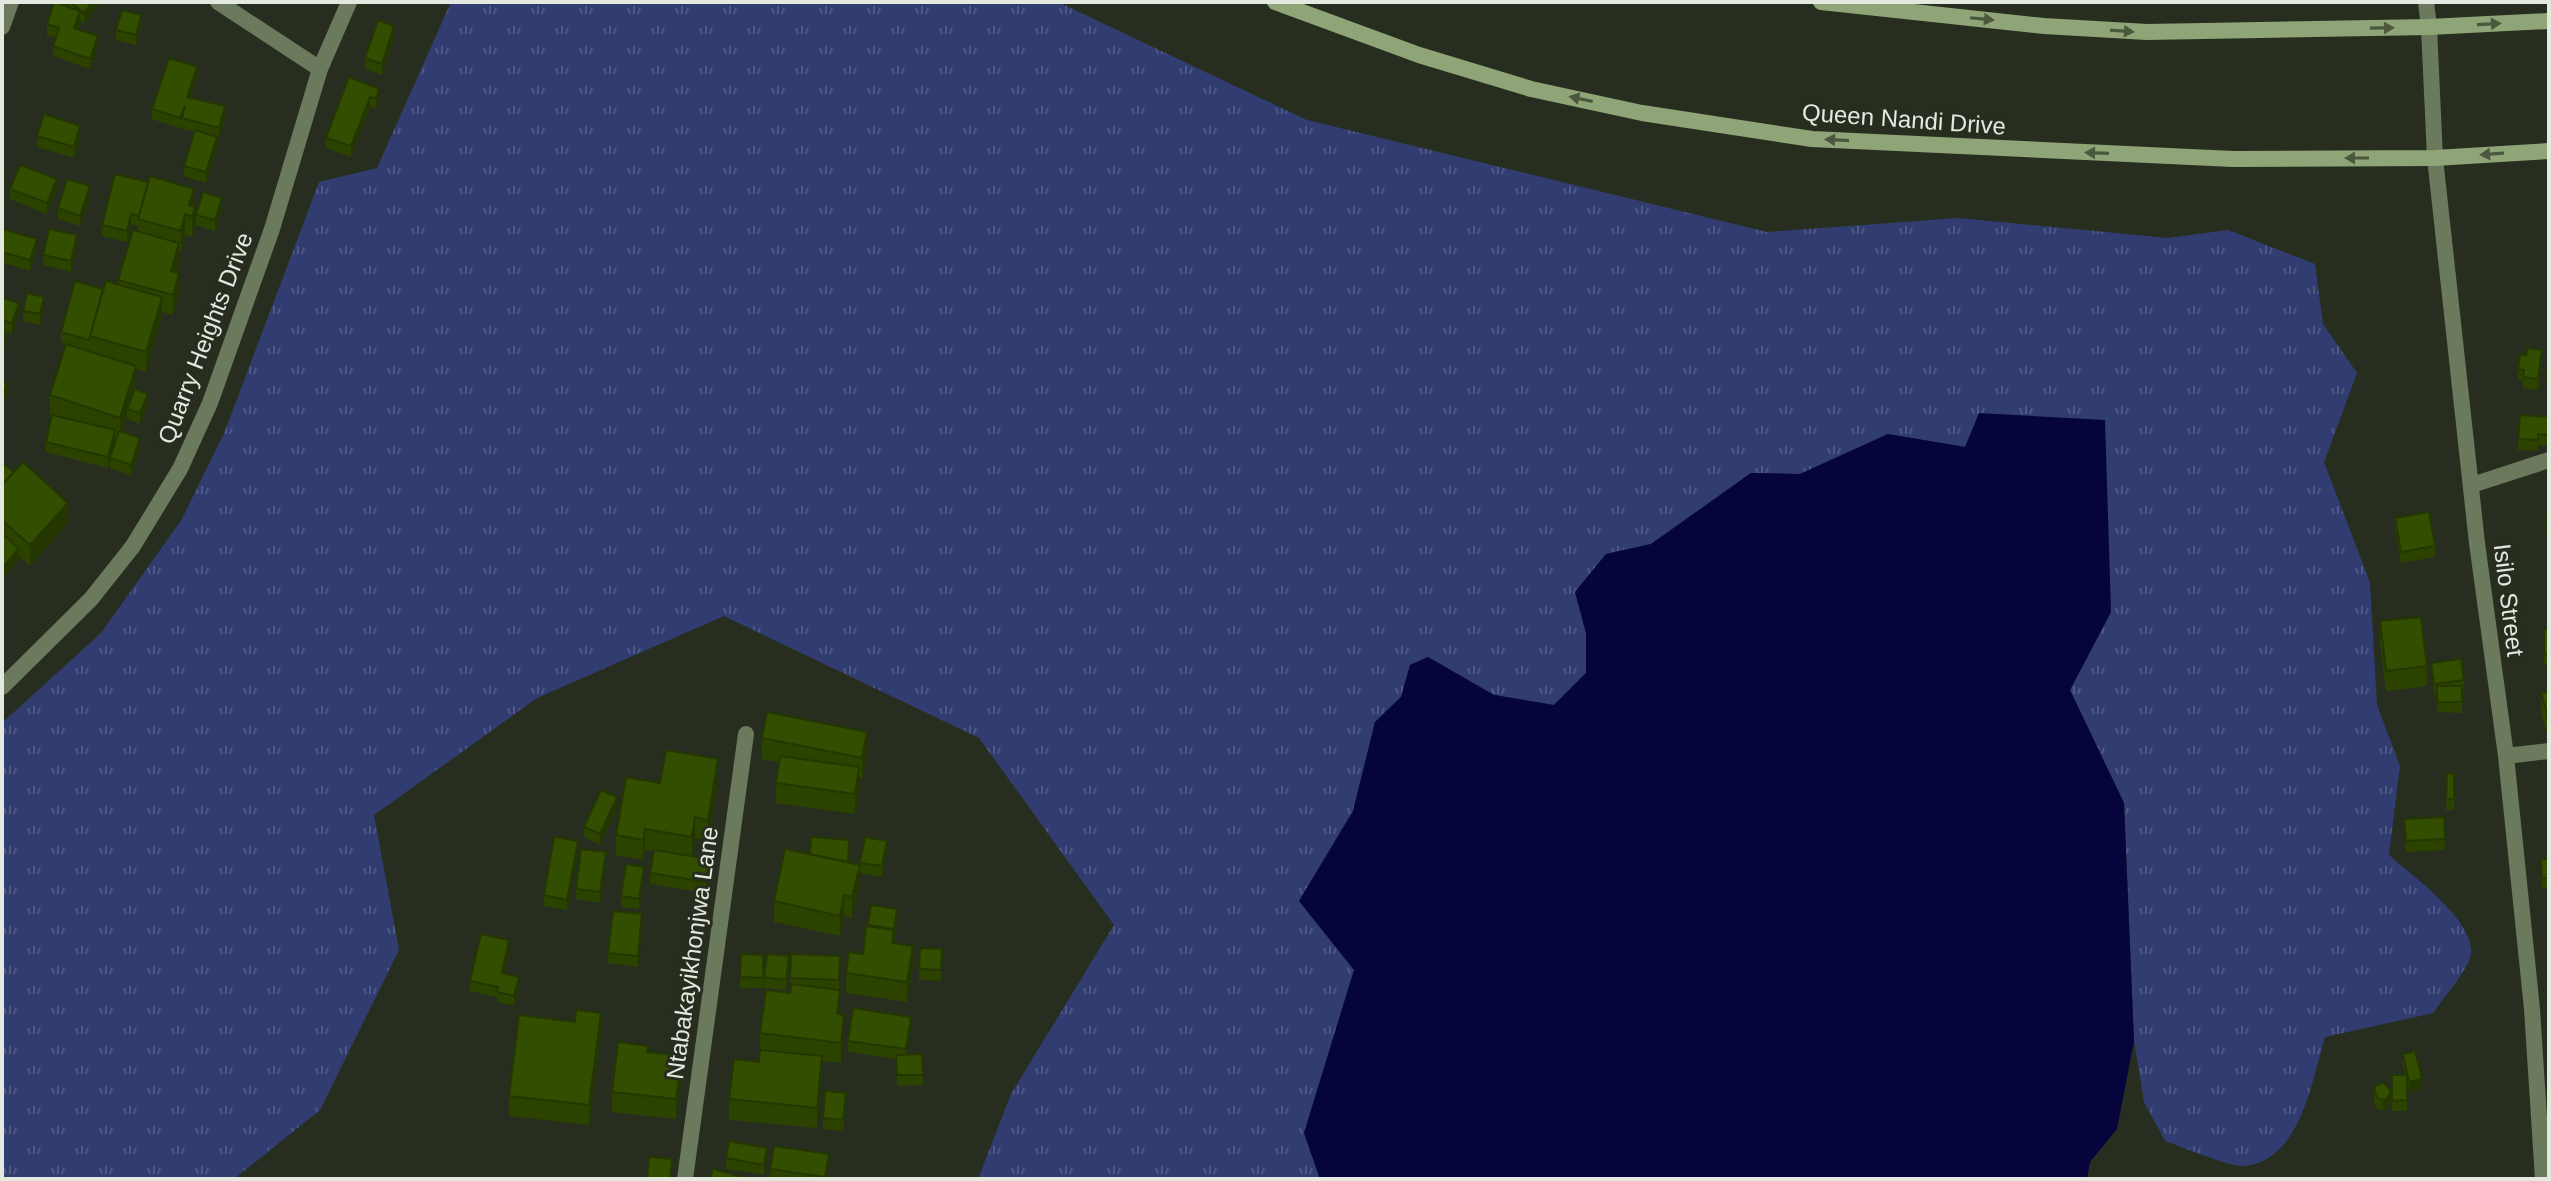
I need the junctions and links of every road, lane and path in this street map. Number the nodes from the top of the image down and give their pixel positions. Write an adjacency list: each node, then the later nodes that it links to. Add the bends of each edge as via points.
1 (11, 2): 8 (street)
2 (218, 2): 10 (street)
3 (349, 2): 10 (street, Quarry Heights Drive)
4 (1275, 2): 12 (main road, Queen Nandi Drive, one-way to 4, via 2233,159 1812,139 1642,113 1531,89)
5 (1821, 2): 9 (main road, one-way to 9, via 2147,32)
6 (2426, 2): 9 (street, Isilo Street)
7 (2549, 21): 9 (main road, one-way to 7)
8 (2, 27)
9 (2429, 27): 12 (street, Isilo Street)
10 (320, 69): 15 (street, Quarry Heights Drive, via 267,243 210,403 180,469 133,546 91,599)
11 (2549, 151): 12 (main road, Queen Nandi Drive, one-way to 12)
12 (2435, 158): 14 (street, Isilo Street)
13 (2549, 460): 14 (street)
14 (2472, 485): 18 (street, Isilo Street)
15 (2, 687)
16 (746, 734): 19 (street, Ntabakayikhonjwa Lane)
17 (2549, 751): 18 (street)
18 (2506, 756): 20 (street, Isilo Street)
19 (685, 1179)
20 (2543, 1179)

